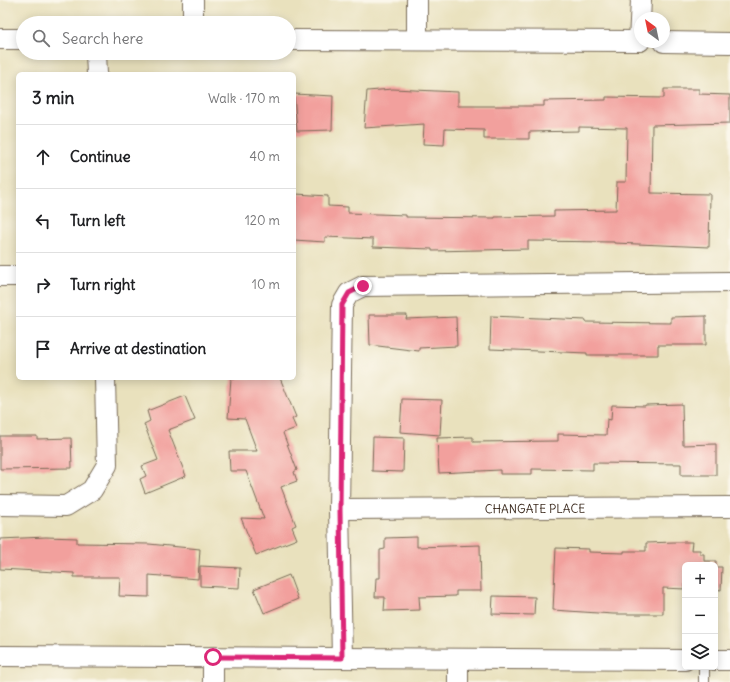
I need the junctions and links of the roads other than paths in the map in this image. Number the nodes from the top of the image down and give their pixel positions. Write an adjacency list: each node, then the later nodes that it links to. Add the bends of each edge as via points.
1 (193, 0): 5 (street)
2 (417, 0): 9 (street)
3 (640, 0): 4 (street)
4 (640, 12)
5 (192, 16)
6 (0, 39): 7 (street)
7 (16, 39)
8 (296, 40): 9 (street)
9 (417, 40): 10 (street)
10 (634, 41)
11 (670, 42): 12 (street)
12 (730, 43)
13 (96, 60): 14 (street)
14 (97, 72)
15 (0, 276): 16 (street)
16 (16, 276)
17 (730, 282): 21 (street, via 363,286 349,293 342,305)
18 (105, 380): 19 (street, via 107,465 92,490 66,506)
19 (0, 505)
20 (730, 507): 21 (street, CHANGATE PLACE)
21 (340, 509): 24 (street)
22 (0, 656): 23 (street)
23 (213, 657): 24 (street); 30 (street)
24 (342, 658): 25 (street)
25 (458, 660): 26 (street); 31 (street)
26 (682, 660)
27 (718, 660): 28 (street)
28 (730, 660)
29 (704, 670): 32 (lane)
30 (213, 682)
31 (458, 682)
32 (704, 682)

